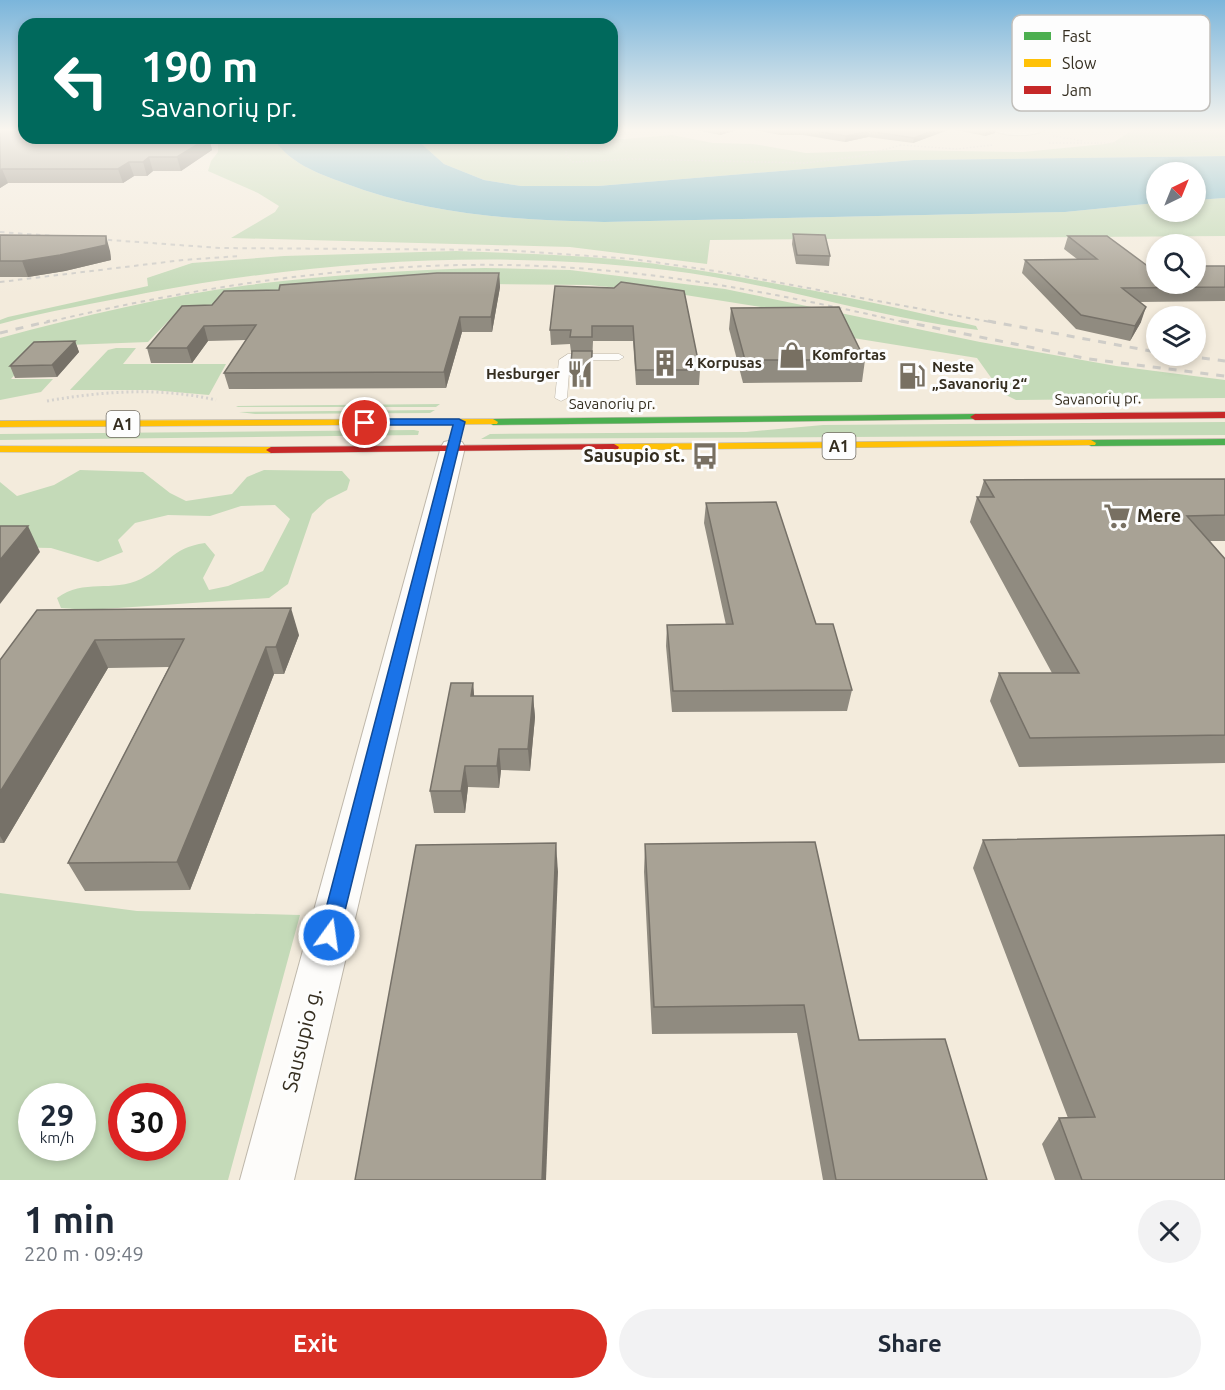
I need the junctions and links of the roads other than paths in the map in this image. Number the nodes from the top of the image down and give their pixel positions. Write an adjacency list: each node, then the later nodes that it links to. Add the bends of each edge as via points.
1 (619, 357): 2 (lane, via 568,357 564,360)
2 (561, 398)
3 (1225, 415): 5 (highway, Savanorių pr. / A1)
4 (0, 424): 5 (highway, Savanorių pr. / A1)
5 (456, 435): 6 (highway, Savanorių pr. / A1); 7 (highway, Savanorių pr. / A1); 8 (street, Sausupio g.)
6 (1225, 442)
7 (0, 449)
8 (267, 1180)

